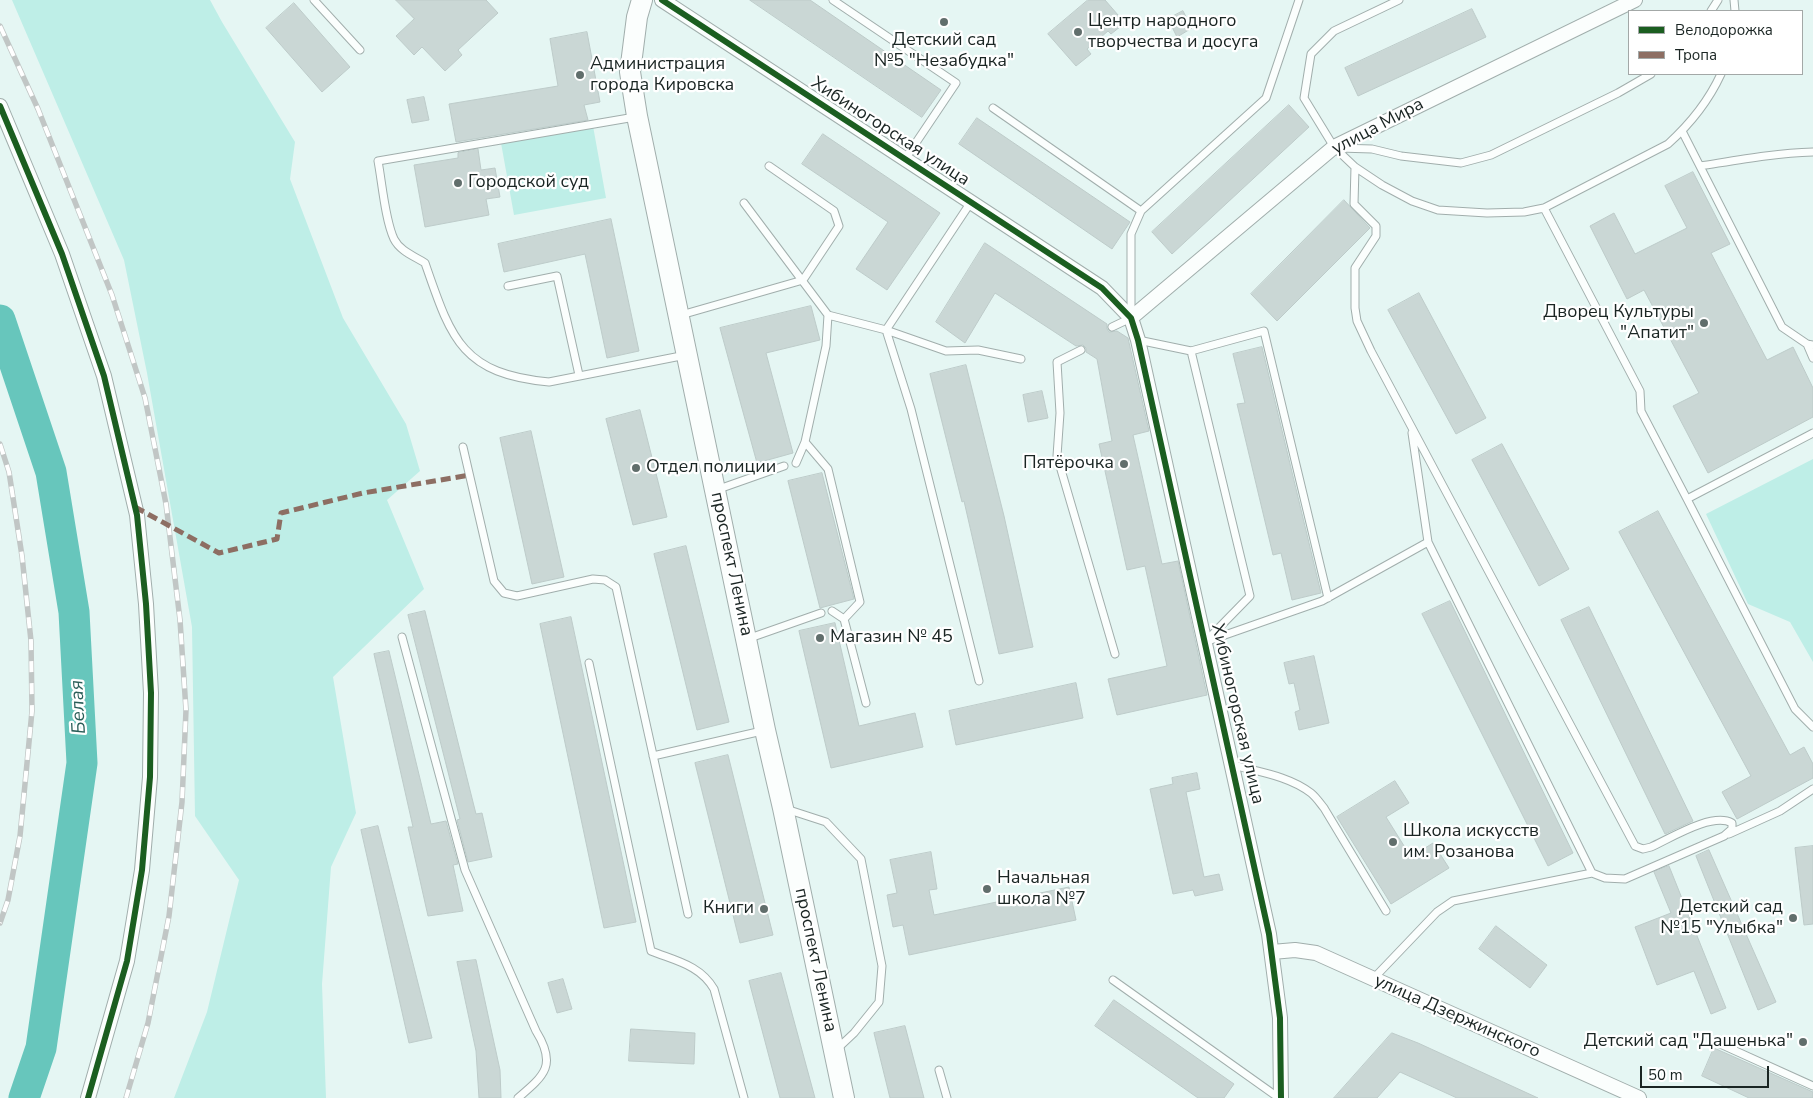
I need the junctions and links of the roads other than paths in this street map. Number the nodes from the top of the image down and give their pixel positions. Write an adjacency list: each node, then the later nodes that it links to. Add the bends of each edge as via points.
1 (314, 0): 8 (lane)
2 (642, 0): 13 (main road, проспект Ленина, via 630,72)
3 (662, 0): 17 (street, Хибиногорская улица)
4 (833, 0): 17 (lane, via 956,84)
5 (1299, 0): 24 (lane, via 1266,98)
6 (1398, 0): 15 (lane, via 1334,31 1311,54 1304,98)
7 (1635, 0): 15 (street, улица Мира)
8 (360, 50)
9 (1649, 75): 15 (lane, via 1491,155 1461,163 1372,149)
10 (1720, 75): 14 (lane)
11 (0, 106): 77 (street, via 62,254 104,376 137,515 144,584 151,693 150,777 142,870 127,961)
12 (993, 108): 24 (lane)
13 (637, 116): 28 (main road, проспект Ленина); 39 (lane, via 378,161 394,240 425,263 441,311 460,345 476,361 503,374 526,380 549,382)
14 (1682, 131): 20 (lane); 23 (lane, via 1668,144)
15 (1334, 147): 19 (lane); 29 (street, улица Мира)
16 (1813, 152): 20 (lane)
17 (904, 159): 21 (street, Хибиногорская улица)
18 (769, 166): 25 (lane, via 834,211 839,226)
19 (1355, 166): 23 (lane, via 1412,201 1438,210 1487,213); 40 (lane, via 1354,204 1376,226 1376,236 1356,268 1355,308 1371,351)
20 (1700, 166): 33 (lane, via 1782,327)
21 (971, 202): 29 (street, Хибиногорская улица, via 1102,288); 31 (lane)
22 (744, 203): 25 (lane)
23 (1544, 208): 47 (lane, via 1640,391 1640,411)
24 (1141, 211): 29 (lane, via 1131,234)
25 (803, 280): 27 (lane); 28 (lane)
26 (508, 286): 39 (lane, via 557,276)
27 (828, 315): 31 (lane); 42 (lane, via 826,346)
28 (678, 316): 36 (main road, проспект Ленина)
29 (1131, 318): 30 (lane); 32 (street, Хибиногорская улица)
30 (1112, 327)
31 (886, 330): 38 (lane, via 946,350 978,350); 58 (lane, via 911,410)
32 (1138, 340): 35 (lane); 55 (street, Хибиногорская улица)
33 (1810, 344): 37 (lane)
34 (1081, 350): 56 (lane, via 1057,362 1058,456)
35 (1191, 351): 49 (lane, via 1264,331); 55 (lane, via 1250,596)
36 (687, 355): 39 (lane); 46 (main road, проспект Ленина)
37 (1813, 358)
38 (1021, 359)
39 (579, 375)
40 (1411, 426): 48 (lane); 66 (lane, via 1635,846 1651,847 1707,821 1726,820 1732,823 1732,829)
41 (1813, 433): 47 (lane)
42 (805, 442): 44 (lane); 52 (lane, via 828,470 860,602)
43 (463, 447): 62 (lane, via 494,581 504,593 517,596 592,579 605,580 616,587)
44 (796, 463)
45 (784, 466): 46 (lane)
46 (715, 490): 54 (main road, проспект Ленина)
47 (1687, 499): 60 (lane, via 1794,709)
48 (1428, 542): 49 (lane); 67 (lane)
49 (1328, 598): 55 (lane)
50 (832, 611): 52 (lane)
51 (821, 613): 54 (lane)
52 (844, 619): 59 (lane)
53 (402, 637): 78 (lane, via 465,870 546,1047 547,1062 543,1075)
54 (746, 639): 61 (main road, проспект Ленина)
55 (1205, 642): 63 (street, Хибиногорская улица)
56 (1115, 654)
57 (589, 663): 79 (lane, via 651,951 693,967 707,977 714,989)
58 (979, 681)
59 (866, 703)
60 (1813, 727)
61 (764, 730): 62 (lane); 65 (main road, проспект Ленина)
62 (653, 756): 69 (lane)
63 (1233, 766): 68 (lane, via 1276,776 1312,793); 70 (street, Хибиногорская улица)
64 (1813, 789): 66 (lane, via 1780,811)
65 (783, 808): 74 (main road, проспект Ленина); 74 (lane, via 826,822 861,859 882,966 879,1002)
66 (1724, 836): 67 (lane, via 1625,879 1605,878)
67 (1592, 873): 71 (lane, via 1454,901 1437,912)
68 (1386, 911)
69 (688, 914)
70 (1272, 952): 71 (street, улица Дзержинского, via 1295,950 1316,953); 82 (street, Хибиногорская улица, via 1280,1018)
71 (1373, 979): 83 (street, улица Дзержинского)
72 (1112, 980): 82 (lane)
73 (1718, 1044): 76 (lane)
74 (835, 1051): 80 (main road, проспект Ленина)
75 (940, 1070): 81 (lane)
76 (1813, 1086)
77 (88, 1098)
78 (518, 1098)
79 (744, 1098)
80 (844, 1098)
81 (947, 1098)
82 (1280, 1098)
83 (1639, 1098)

